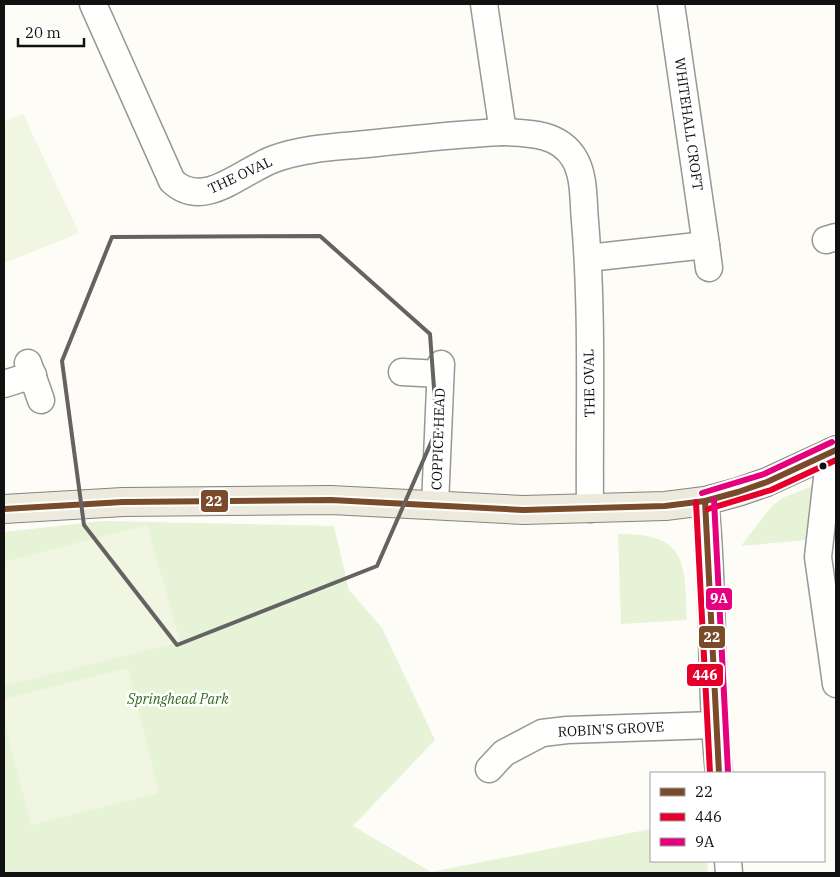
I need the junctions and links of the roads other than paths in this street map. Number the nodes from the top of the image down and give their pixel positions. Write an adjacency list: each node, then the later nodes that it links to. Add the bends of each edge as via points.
1 (93, 4): 4 (street, THE OVAL, via 172,181 189,192 211,191 273,159 307,150)
2 (484, 4): 4 (street)
3 (671, 4): 5 (street, WHITEHALL CROFT, via 708,256)
4 (504, 132): 5 (street, THE OVAL, via 549,137 563,145 574,158 581,172)
5 (588, 258): 13 (street, THE OVAL)
6 (402, 372): 11 (street, COPPICE HEAD, via 440,369)
7 (4, 384): 8 (street, via 31,369)
8 (41, 400)
9 (833, 451): 10 (main road, via 767,482); 14 (street, via 818,557)
10 (705, 500): 13 (main road, via 665,506); 15 (street, via 710,545)
11 (436, 505): 12 (main road, via 331,500 123,502); 13 (main road, via 523,510)
12 (4, 509)
13 (590, 509)
14 (836, 684)
15 (714, 725): 16 (street, ROBIN'S GROVE, via 567,730 542,734 504,753); 17 (street)
16 (487, 768)
17 (719, 772)

